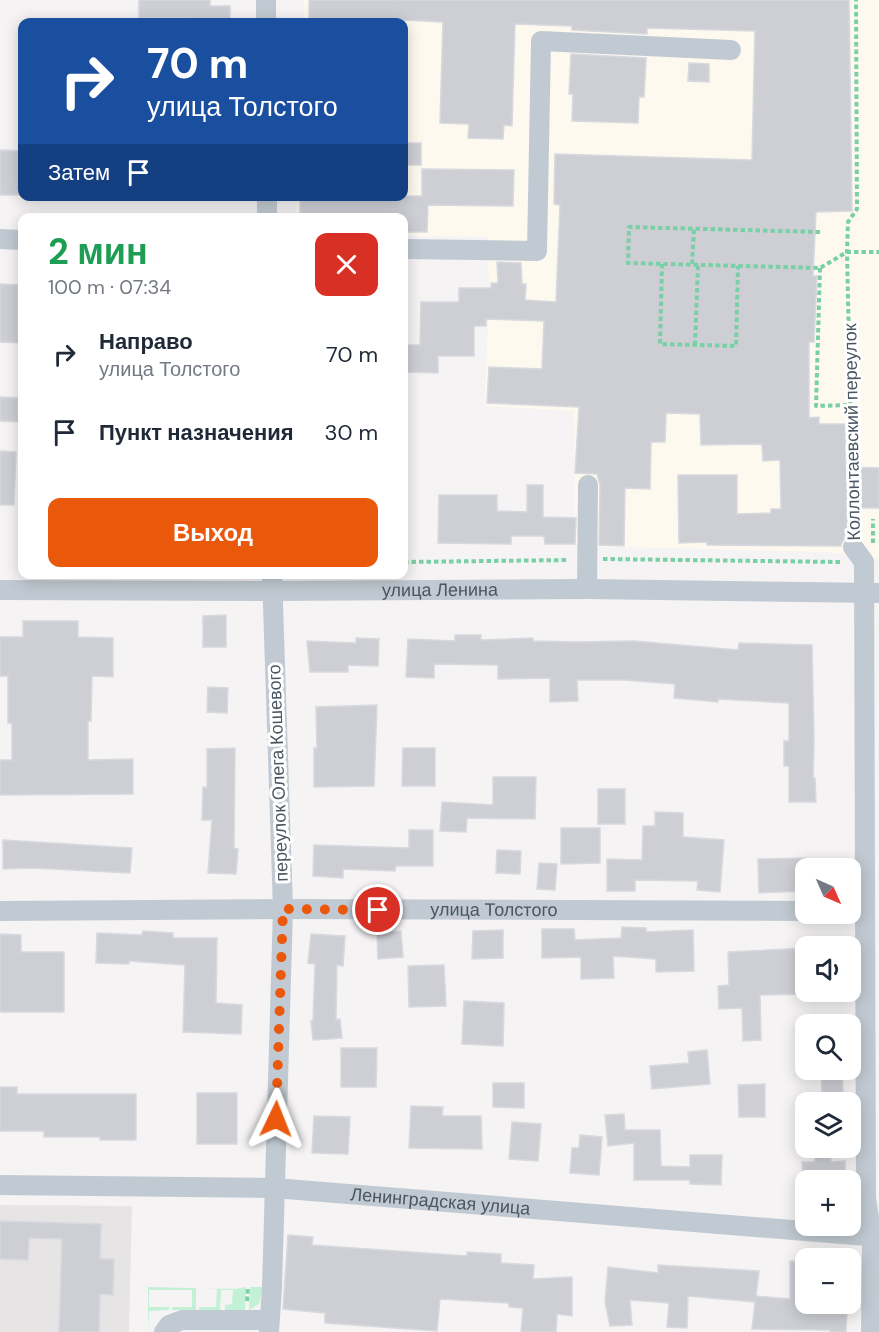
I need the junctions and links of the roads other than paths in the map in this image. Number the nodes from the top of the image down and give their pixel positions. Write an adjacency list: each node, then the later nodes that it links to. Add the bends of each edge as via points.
1 (266, 0): 2 (street)
2 (266, 18)
3 (731, 50): 6 (street, via 541,41 537,251)
4 (0, 239): 5 (street)
5 (18, 240)
6 (408, 249)
7 (588, 485): 10 (street)
8 (858, 554): 12 (street, Коллонтаевский переулок)
9 (273, 583): 10 (street, улица Ленина); 11 (street, улица Ленина); 13 (street, переулок Олега Кошевого)
10 (587, 589): 12 (street, улица Ленина)
11 (0, 590)
12 (872, 593): 16 (street, Коллонтаевский переулок)
13 (283, 909): 14 (street, улица Толстого); 15 (street, улица Толстого); 18 (street, переулок Олега Кошевого)
14 (0, 911)
15 (795, 911)
16 (865, 911): 19 (street, Коллонтаевский переулок, via 866,1198)
17 (0, 1185): 18 (street, Ленинградская улица)
18 (274, 1188): 19 (street, Ленинградская улица); 20 (street, переулок Олега Кошевого)
19 (875, 1237): 22 (street, Коллонтаевский переулок)
20 (269, 1326): 21 (street, via 182,1320)
21 (164, 1332)
22 (871, 1332)

